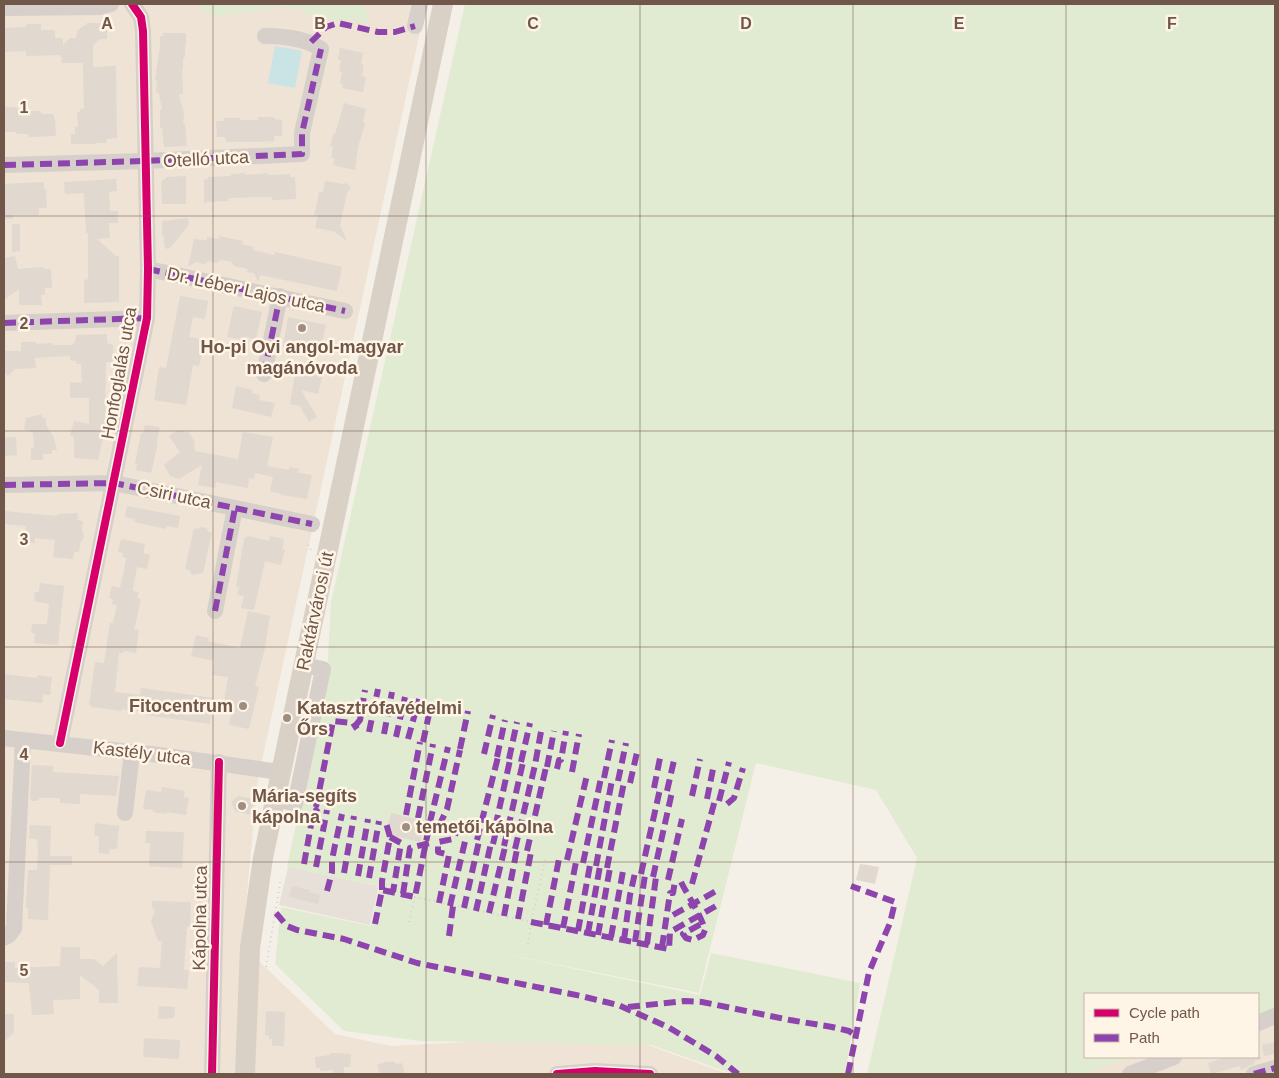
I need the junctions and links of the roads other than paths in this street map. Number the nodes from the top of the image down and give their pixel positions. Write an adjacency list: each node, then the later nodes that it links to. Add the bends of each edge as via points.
1 (111, 4): 5 (street, via 99,7)
2 (132, 4): 8 (street, Honfoglalás utca, via 141,17 143,31)
3 (420, 4): 6 (street)
4 (444, 4): 21 (main road, Raktárvárosi út)
5 (4, 8)
6 (415, 26)
7 (265, 36): 8 (street, Otelló utca, via 311,42 321,49 302,133 302,154)
8 (145, 161): 9 (street, Otelló utca); 10 (street, Honfoglalás utca)
9 (4, 165)
10 (148, 269): 11 (street, Dr. Léber Lajos utca); 13 (street, Honfoglalás utca)
11 (280, 296): 12 (street, Dr. Léber Lajos utca); 15 (street)
12 (345, 310)
13 (147, 318): 14 (street); 16 (street, Honfoglalás utca)
14 (4, 323)
15 (264, 374)
16 (114, 482): 17 (street, Csiri utca); 18 (street, Csiri utca); 24 (street, Honfoglalás utca)
17 (4, 485)
18 (235, 508): 19 (street, Csiri utca); 20 (street)
19 (312, 524)
20 (215, 611)
21 (303, 665): 27 (main road, Raktárvárosi út); 28 (street, via 323,669 295,804)
22 (4, 738): 23 (street, Kastély utca)
23 (22, 740): 24 (street, Kastély utca); 30 (street, via 14,928)
24 (60, 743): 25 (street, Kastély utca)
25 (132, 752): 26 (street, Kastély utca); 29 (street)
26 (219, 762): 27 (street, Kastély utca); 35 (street, Kápolna utca)
27 (280, 772): 28 (main road)
28 (275, 798): 36 (main road, via 250,948)
29 (125, 813)
30 (4, 938)
31 (1275, 1016): 32 (street)
32 (1259, 1023)
33 (1171, 1058): 39 (street)
34 (1274, 1070): 40 (street)
35 (212, 1074)
36 (245, 1074)
37 (557, 1074): 38 (street)
38 (650, 1074)
39 (1130, 1074)
40 (1254, 1074)

